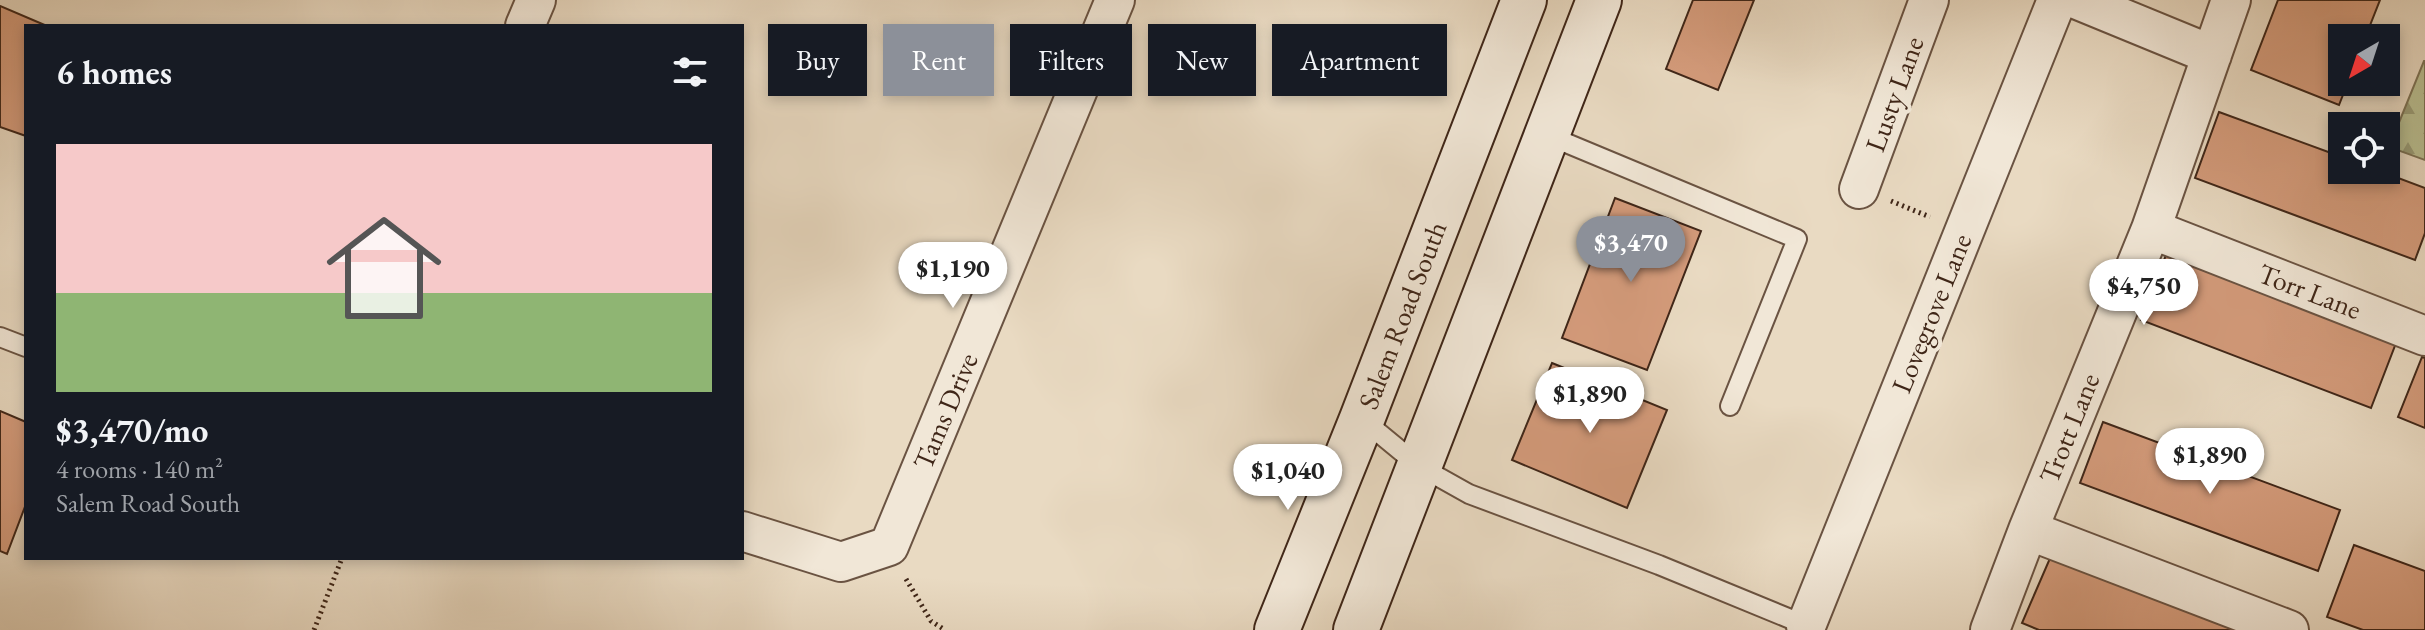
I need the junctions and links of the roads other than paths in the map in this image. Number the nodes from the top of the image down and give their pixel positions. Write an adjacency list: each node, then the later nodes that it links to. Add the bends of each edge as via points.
1 (536, 0): 9 (street)
2 (1115, 0): 21 (street, Tams Drive, via 889,546 841,562)
3 (1524, 0): 18 (main road, Salem Road South)
4 (1599, 0): 11 (main road)
5 (1929, 0): 12 (street, Lusty Lane)
6 (2057, 0): 22 (street, Lovegrove Lane)
7 (2078, 0): 10 (street)
8 (2231, 0): 10 (street, Trott Lane)
9 (526, 24)
10 (2212, 55): 13 (street, Trott Lane)
11 (1547, 135): 17 (lane, via 1797,239); 19 (main road)
12 (1859, 189)
13 (2151, 229): 14 (street, Torr Lane); 20 (street, Trott Lane)
14 (2425, 336)
15 (0, 337): 16 (lane)
16 (24, 346)
17 (1730, 406)
18 (1362, 419): 19 (lane); 23 (main road, Salem Road South)
19 (1419, 466): 22 (lane, via 1482,500); 24 (main road)
20 (2028, 530): 25 (street, Trott Lane); 26 (street)
21 (744, 532)
22 (1811, 628)
23 (1277, 630)
24 (1356, 630)
25 (1990, 630)
26 (2289, 630)

